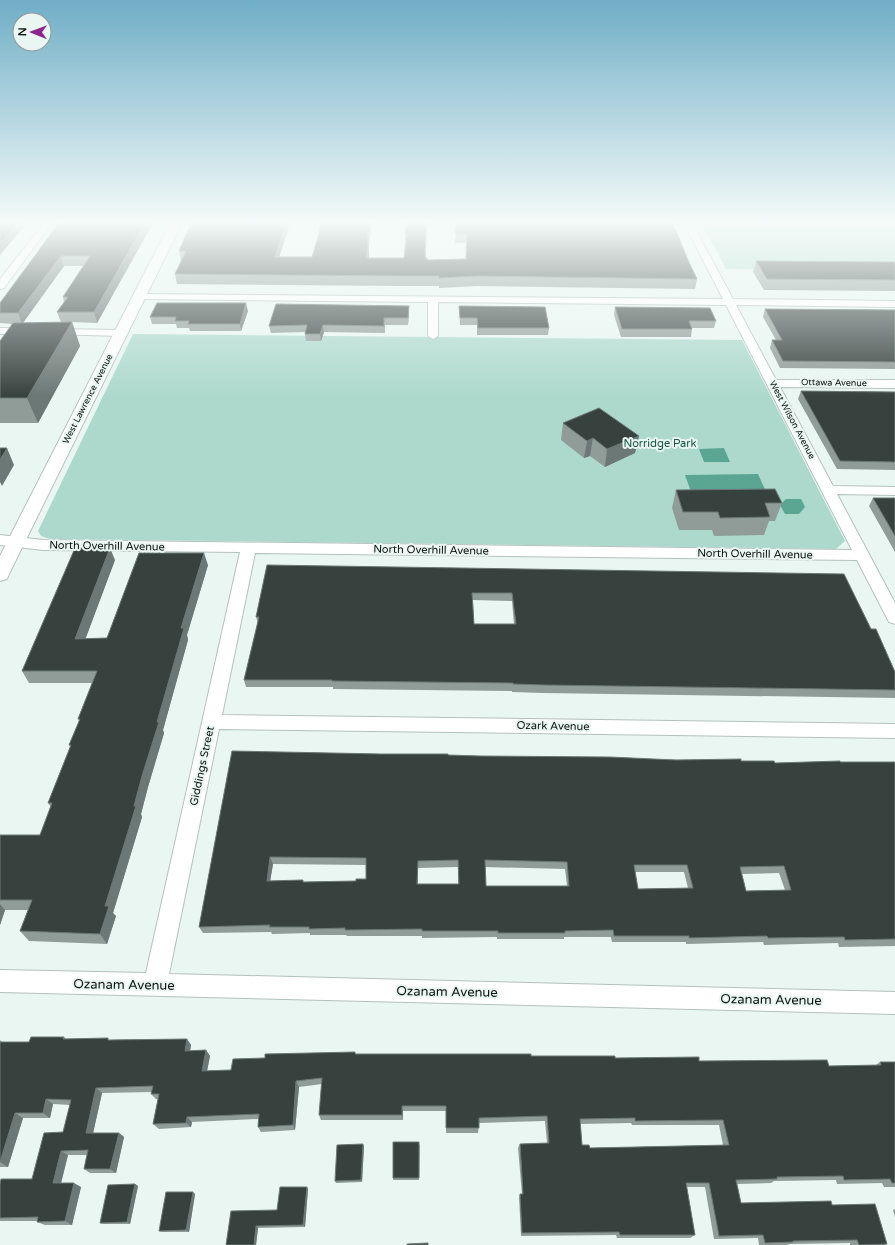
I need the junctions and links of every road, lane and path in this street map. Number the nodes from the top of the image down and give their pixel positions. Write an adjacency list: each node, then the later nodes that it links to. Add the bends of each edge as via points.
1 (147, 281): 3 (main road, West Lawrence Avenue)
2 (719, 281): 5 (street, West Wilson Avenue)
3 (140, 296): 4 (street); 8 (main road, West Lawrence Avenue)
4 (433, 299): 5 (street); 9 (street)
5 (730, 302): 6 (street); 10 (street, West Wilson Avenue)
6 (895, 304)
7 (0, 331): 8 (street)
8 (122, 333): 14 (main road, West Lawrence Avenue)
9 (433, 336)
10 (772, 383): 11 (street, Ottawa Avenue); 12 (street, West Wilson Avenue)
11 (895, 384)
12 (828, 490): 13 (street); 16 (street, West Wilson Avenue)
13 (895, 491)
14 (8, 541): 15 (street, North Overhill Avenue, via 43,545); 17 (main road, West Lawrence Avenue)
15 (249, 547): 16 (street, North Overhill Avenue); 19 (street, Giddings Street)
16 (862, 556): 18 (street, West Wilson Avenue)
17 (0, 574)
18 (895, 618)
19 (212, 722): 20 (street, Ozark Avenue); 22 (street, Giddings Street)
20 (895, 731)
21 (0, 982): 22 (street, Ozanam Avenue)
22 (155, 985): 23 (street, Ozanam Avenue)
23 (895, 1003)

